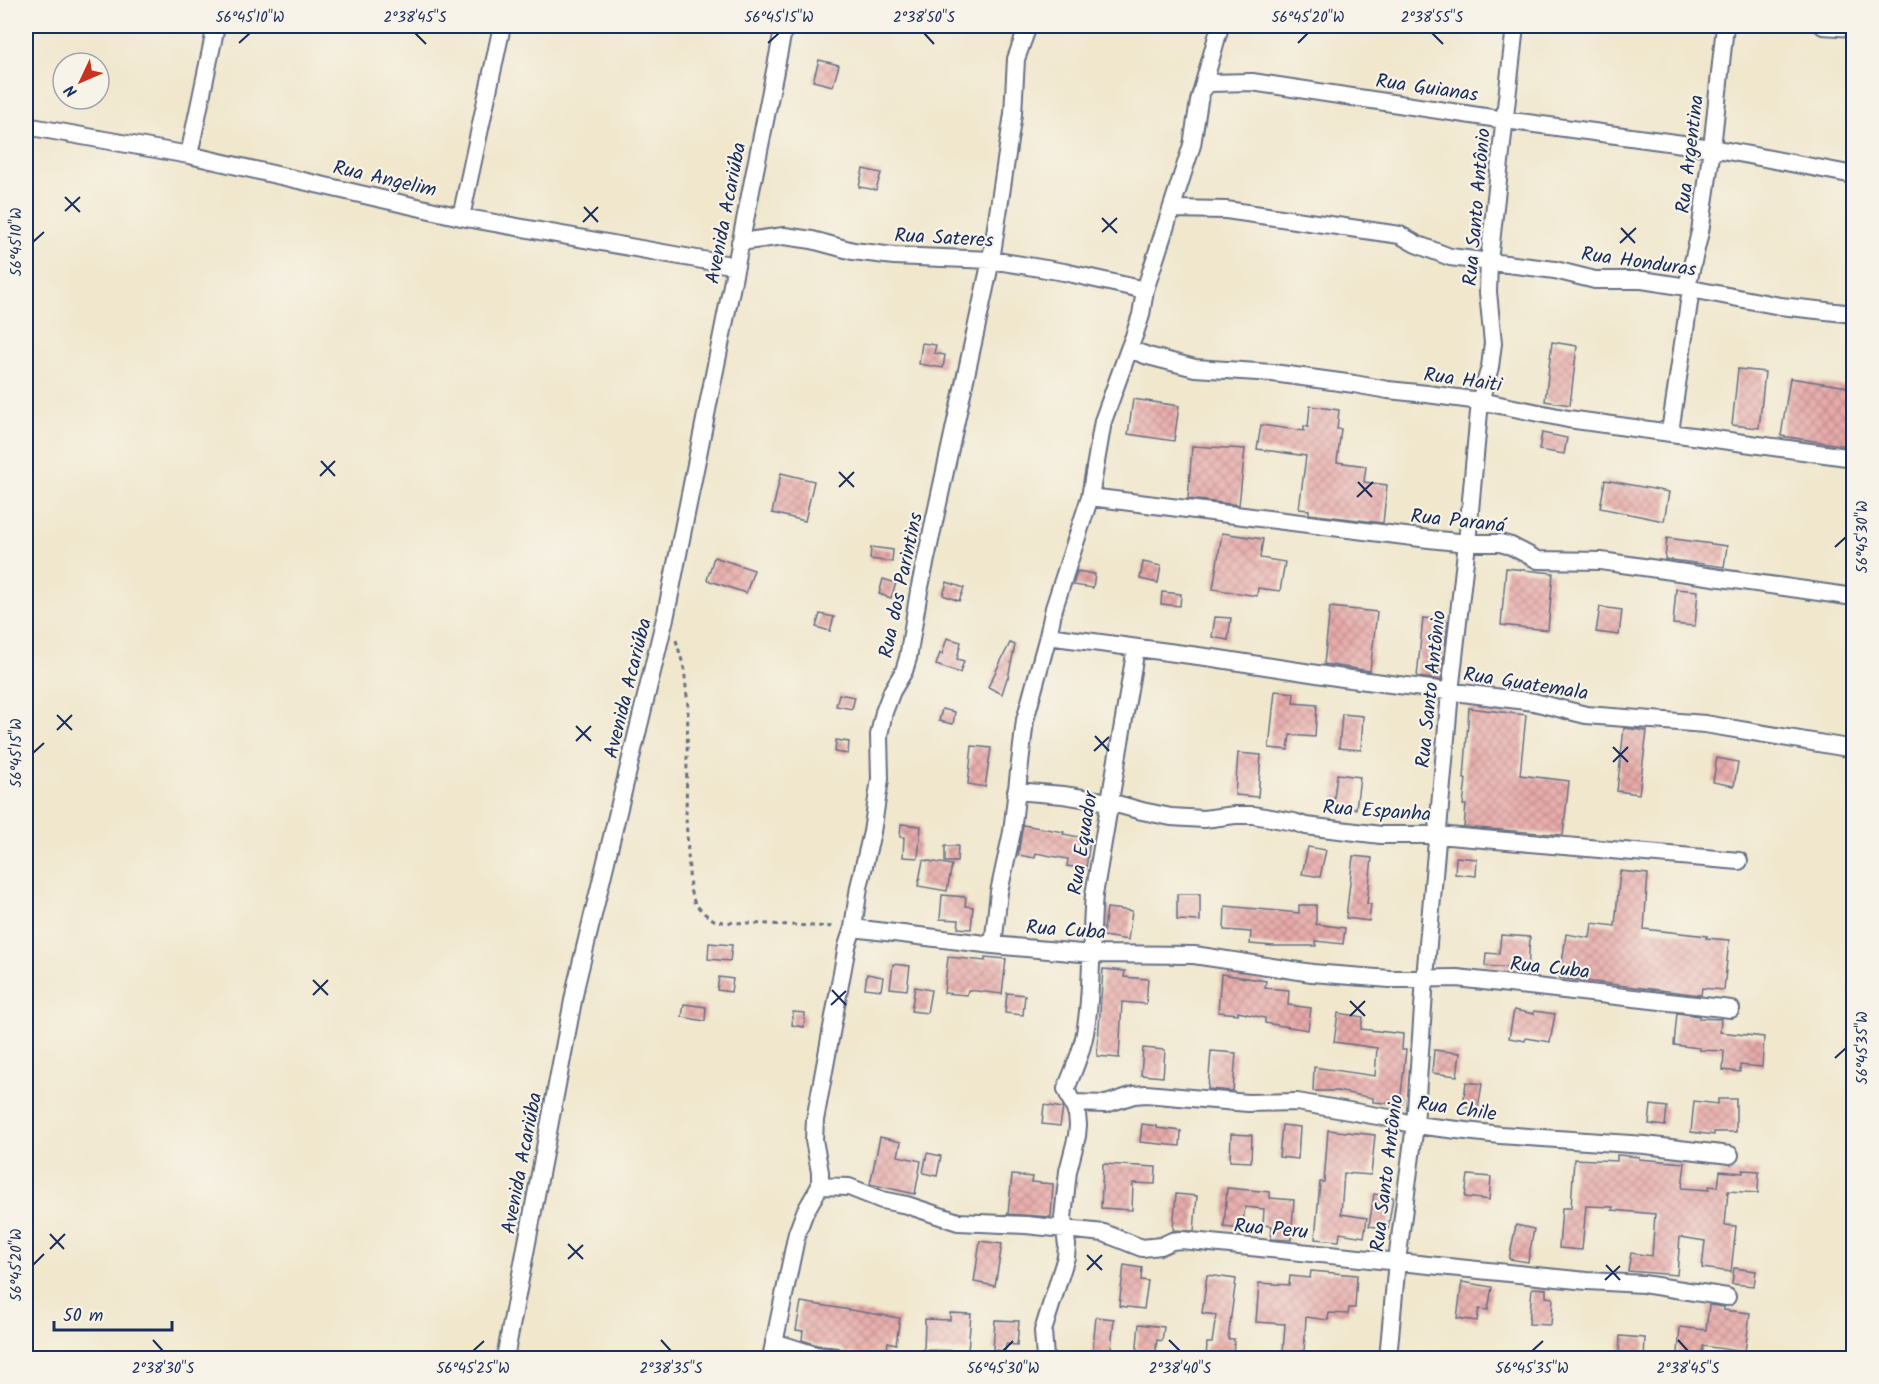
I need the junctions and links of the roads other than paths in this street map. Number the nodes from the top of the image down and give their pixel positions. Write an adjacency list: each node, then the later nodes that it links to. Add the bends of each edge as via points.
1 (216, 26): 14 (street)
2 (502, 26): 17 (street)
3 (783, 26): 18 (street, Avenida Acariúba)
4 (1028, 26): 19 (street, Rua dos Parintins, via 1016,59 1013,114)
5 (1220, 26): 10 (street)
6 (1515, 26): 11 (street, Rua Santo Antônio)
7 (1725, 26): 13 (street, Rua Argentina)
8 (1823, 26): 9 (street)
9 (1854, 28)
10 (1202, 90): 11 (street, Rua Guianas, via 1209,83 1252,82); 16 (street, via 1192,145)
11 (1505, 120): 13 (street, Rua Guianas); 20 (street, Rua Santo Antônio)
12 (26, 126): 14 (street, Rua Angelim)
13 (1712, 147): 15 (street, Rua Guianas); 22 (street, Rua Argentina)
14 (189, 155): 17 (street, Rua Angelim)
15 (1854, 175)
16 (1173, 209): 20 (street, Rua Honduras, via 1226,210 1400,235 1450,257); 23 (street)
17 (461, 217): 21 (street, Rua Angelim)
18 (740, 242): 19 (street, Rua Sateres, via 784,236 894,256); 21 (street, Avenida Acariúba)
19 (991, 260): 23 (street, Rua Sateres); 40 (street, Rua dos Parintins, via 908,658 888,701 879,735 880,779)
20 (1489, 261): 22 (street, Rua Honduras, via 1595,280 1642,280); 26 (street, Rua Santo Antônio, via 1493,343)
21 (736, 267): 53 (street, Avenida Acariúba, via 666,614 576,985)
22 (1689, 288): 24 (street, Rua Honduras, via 1780,306); 27 (street, Rua Argentina)
23 (1145, 290): 25 (street)
24 (1854, 314)
25 (1129, 349): 26 (street, Rua Haiti, via 1195,368 1273,373); 29 (street, via 1103,421)
26 (1480, 401): 27 (street, Rua Haiti); 30 (street, Rua Santo Antônio)
27 (1670, 432): 28 (street, Rua Haiti)
28 (1854, 458)
29 (1090, 497): 30 (street, Rua Paraná); 32 (street)
30 (1467, 543): 31 (street, Rua Paraná, via 1500,543 1538,560 1600,561); 34 (street, Rua Santo Antônio)
31 (1854, 597)
32 (1048, 636): 33 (street, Rua Guatemala); 36 (street, via 1025,720)
33 (1136, 648): 34 (street, Rua Guatemala); 37 (street, Rua Equador)
34 (1450, 692): 35 (street, Rua Guatemala, via 1534,702 1586,715 1705,724); 38 (street, Rua Santo Antônio)
35 (1854, 749)
36 (1016, 791): 37 (street, Rua Espanha); 41 (street)
37 (1109, 802): 38 (street, Rua Espanha, via 1171,817 1253,815 1367,833); 42 (street, Rua Equador, via 1094,895)
38 (1437, 835): 39 (street, Rua Espanha); 43 (street, Rua Santo Antônio)
39 (1739, 861)
40 (853, 928): 41 (street, Rua Cuba); 48 (street, Rua dos Parintins, via 815,1120)
41 (993, 945): 42 (street, Rua Cuba)
42 (1092, 954): 43 (street, Rua Cuba, via 1194,955 1312,974); 45 (street, Rua Equador, via 1086,1028 1066,1089)
43 (1425, 978): 44 (street, Rua Cuba, via 1469,979); 46 (street, Rua Santo Antônio)
44 (1731, 1009)
45 (1073, 1103): 46 (street, Rua Chile, via 1106,1104 1146,1094 1248,1103 1297,1102); 49 (street, Rua Equador, via 1077,1136 1068,1171)
46 (1415, 1125): 47 (street, Rua Chile); 50 (street, Rua Santo Antônio)
47 (1730, 1155)
48 (820, 1186): 49 (street, Rua Peru, via 849,1187 958,1222); 52 (street, via 797,1233)
49 (1065, 1229): 50 (street, Rua Peru, via 1104,1233 1142,1248 1181,1240); 55 (street, Rua Equador, via 1064,1266 1043,1331)
50 (1397, 1261): 51 (street, Rua Peru, via 1643,1284); 56 (street, Rua Santo Antônio)
51 (1727, 1297)
52 (772, 1350): 54 (street)
53 (505, 1359)
54 (837, 1359)
55 (1045, 1359)
56 (1388, 1359)

